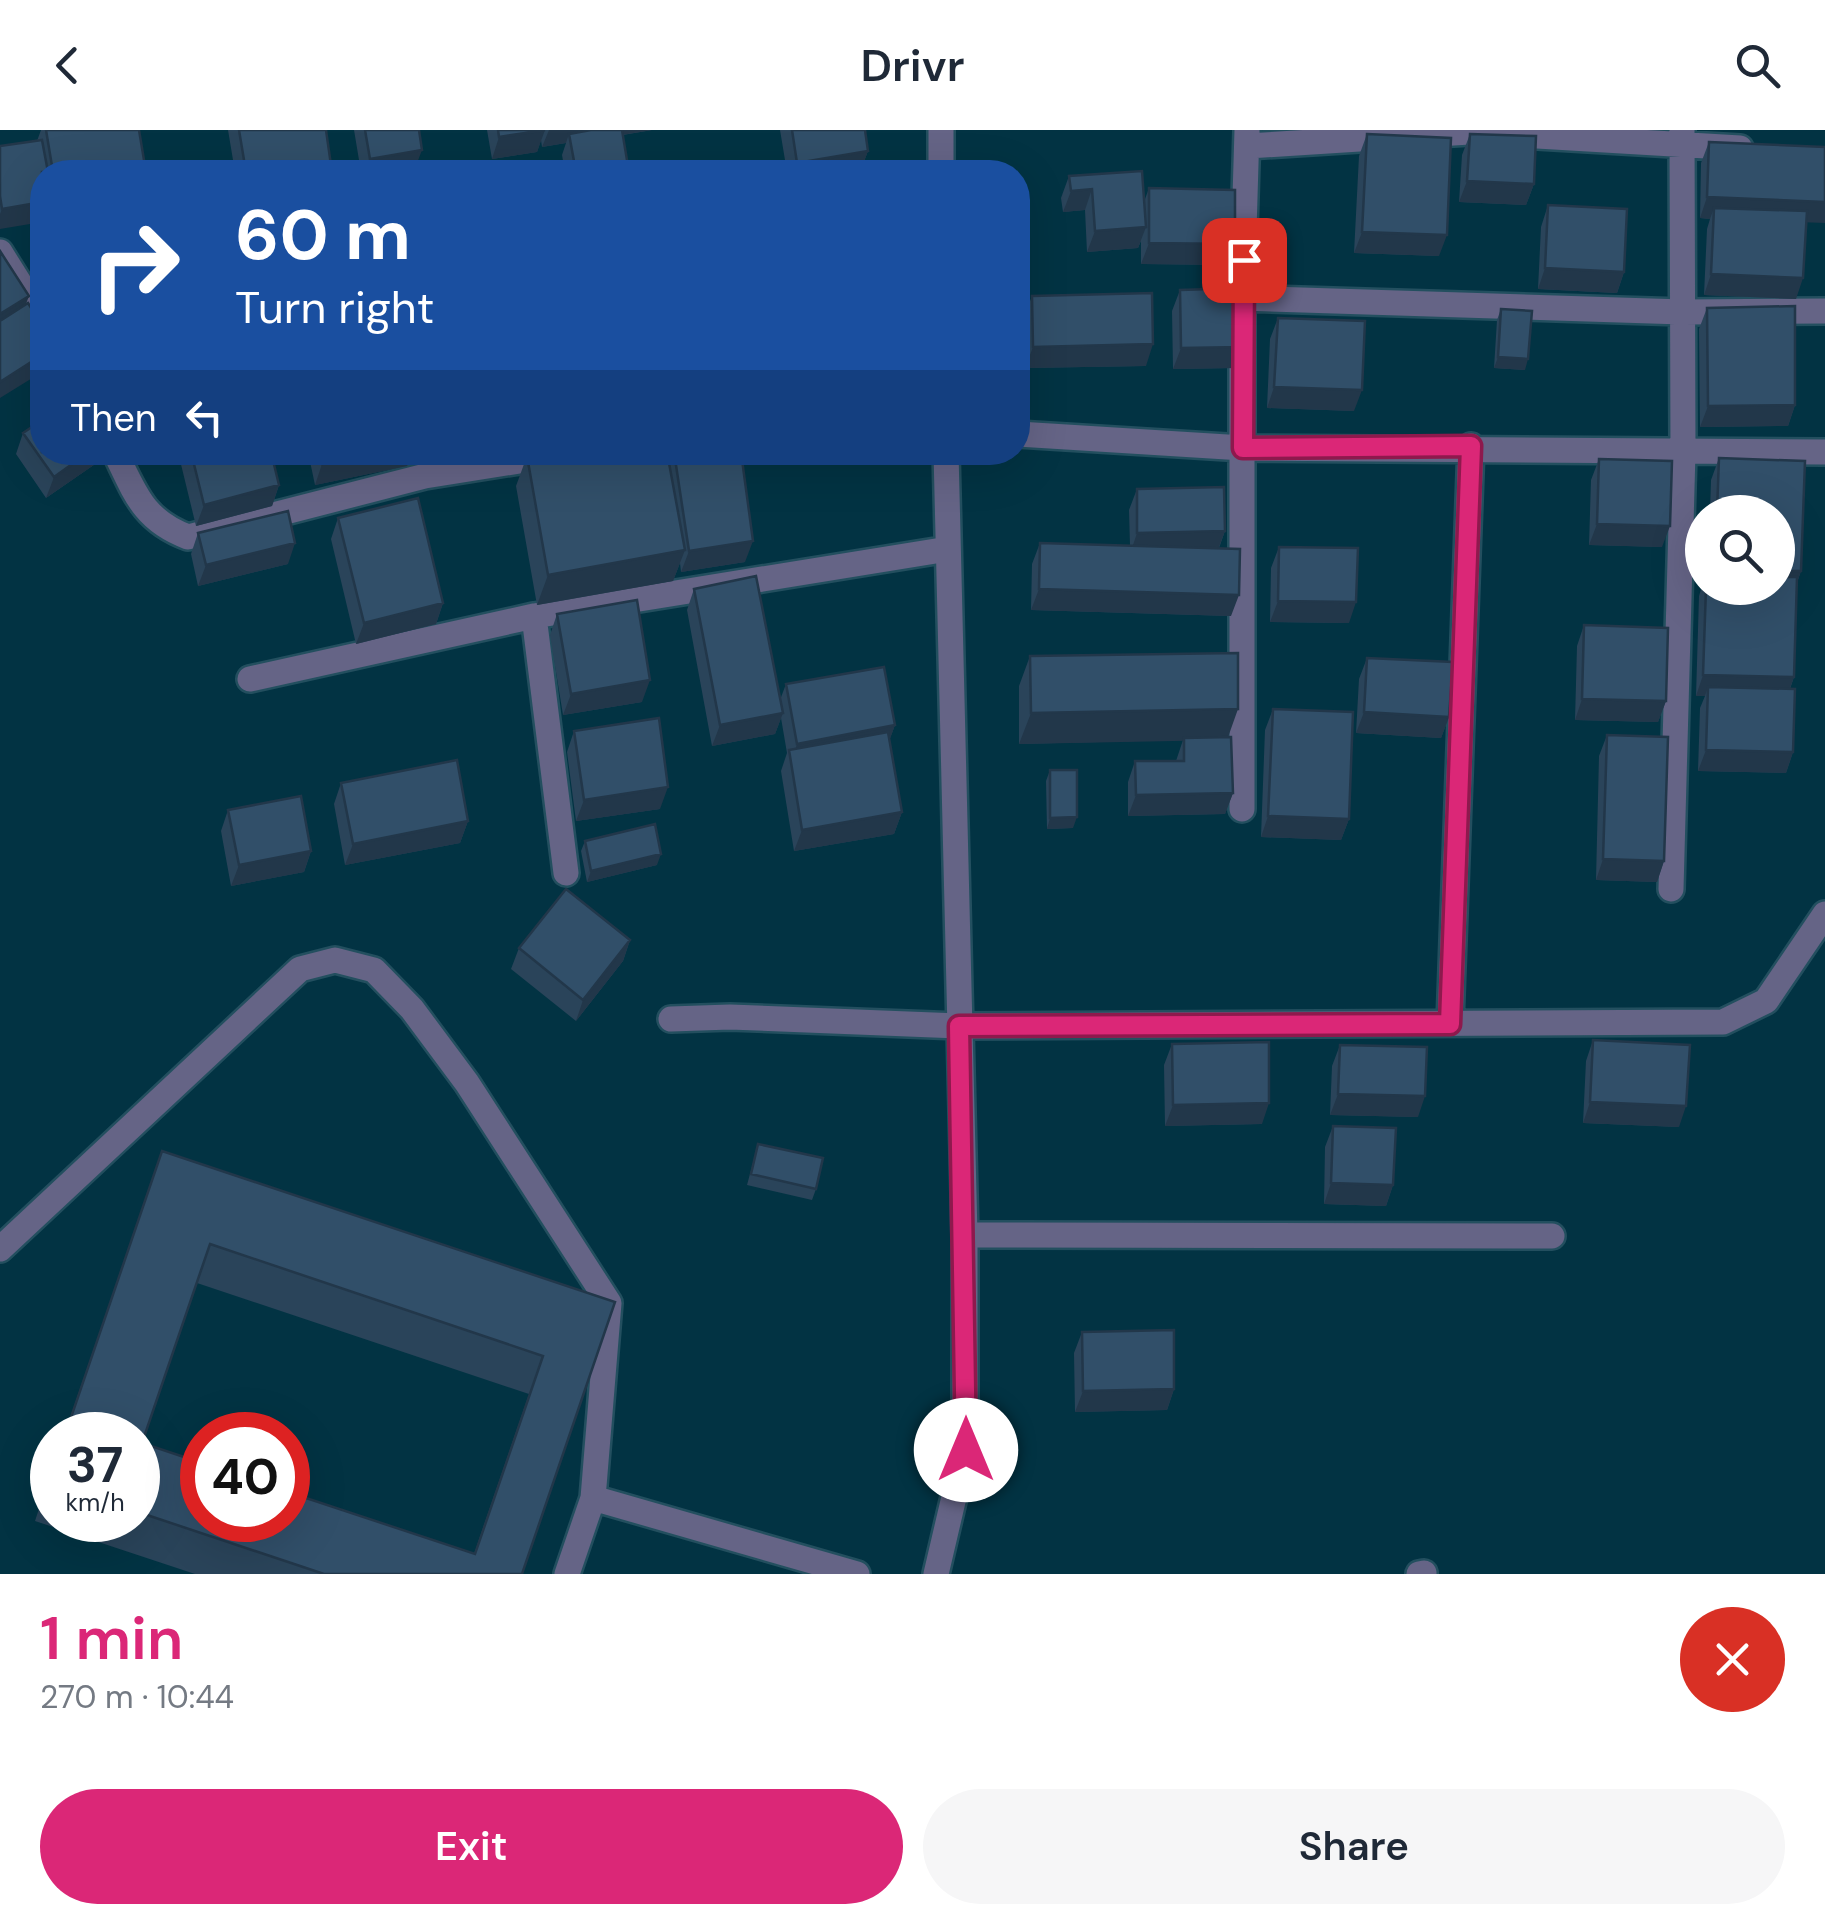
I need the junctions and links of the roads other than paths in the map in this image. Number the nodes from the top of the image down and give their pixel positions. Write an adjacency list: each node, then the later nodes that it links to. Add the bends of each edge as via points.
1 (940, 130): 5 (street)
2 (1682, 137): 3 (street, via 1469,132); 4 (street); 10 (street)
3 (1248, 138): 7 (street)
4 (1772, 150)
5 (940, 160)
6 (0, 252): 8 (street)
7 (1242, 298): 10 (street); 13 (street)
8 (30, 301)
9 (1825, 311): 10 (street)
10 (1683, 312): 14 (street)
11 (1030, 435): 13 (street)
12 (1471, 446): 13 (street); 14 (street); 27 (street)
13 (1243, 448): 22 (street)
14 (1683, 452): 15 (street); 24 (street)
15 (1825, 452)
16 (120, 465): 17 (street, via 159,526 188,537 425,476)
17 (494, 465)
18 (946, 465): 19 (street)
19 (948, 548): 20 (street); 28 (street)
20 (534, 616): 21 (street); 23 (street)
21 (250, 679)
22 (1242, 809)
23 (566, 873)
24 (1671, 889)
25 (1825, 914): 27 (street, via 1766,1001 1723,1022)
26 (671, 1019): 28 (street)
27 (1450, 1024): 28 (street)
28 (959, 1026): 29 (street)
29 (965, 1235): 30 (street); 33 (street, via 966,1450)
30 (1552, 1236)
31 (0, 1249): 32 (street, via 300,970 335,960 374,970 467,1083 609,1303)
32 (593, 1498): 34 (street); 35 (street)
33 (943, 1572)
34 (567, 1574)
35 (857, 1574)

